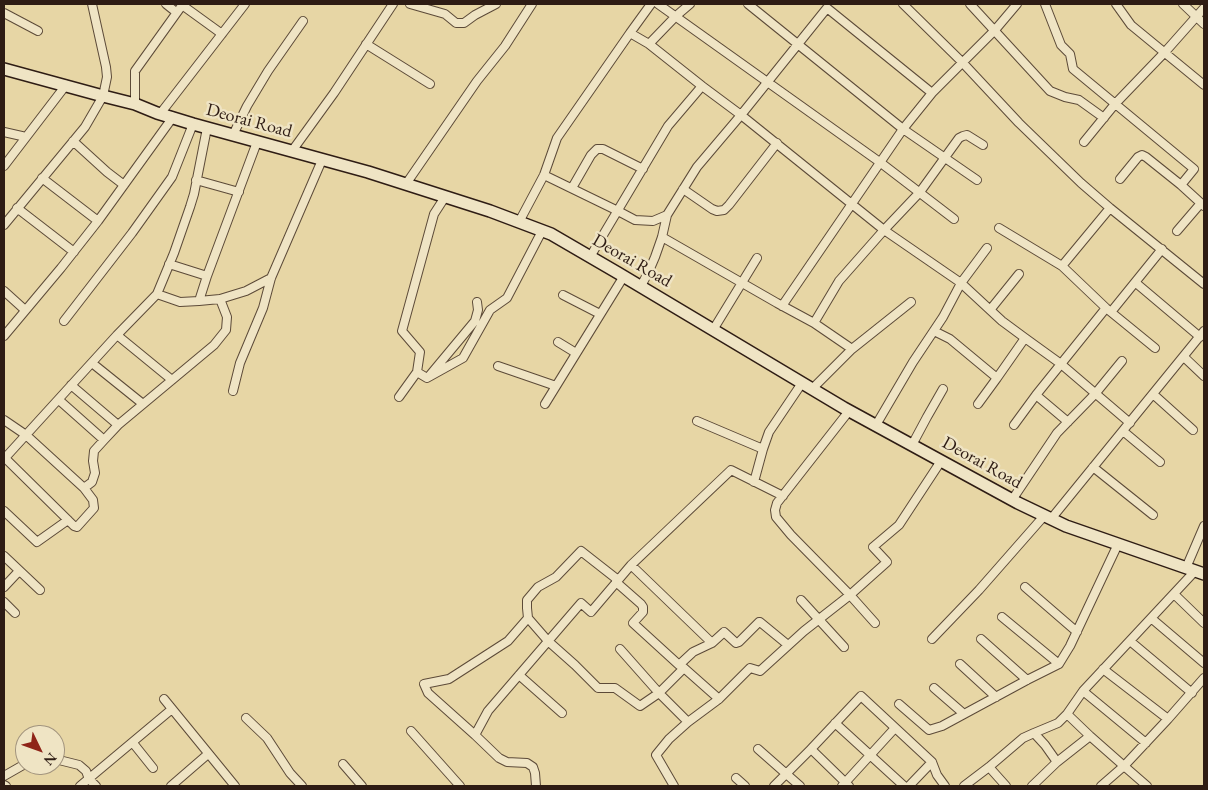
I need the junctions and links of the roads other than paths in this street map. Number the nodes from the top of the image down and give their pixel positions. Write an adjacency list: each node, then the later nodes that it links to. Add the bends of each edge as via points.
1 (93, 4): 43 (street, via 106,67)
2 (166, 4): 21 (street)
3 (182, 4): 21 (street); 30 (street)
4 (393, 4): 31 (street)
5 (410, 4): 6 (street, via 445,14 456,23 464,23)
6 (496, 4)
7 (532, 4): 72 (street)
8 (651, 4): 29 (street)
9 (658, 4): 23 (street)
10 (690, 4): 23 (street)
11 (748, 4): 33 (street)
12 (903, 4): 35 (street)
13 (970, 4): 27 (street)
14 (1017, 4): 27 (street)
15 (1045, 4): 45 (street, via 1061,45 1070,54 1073,69)
16 (1116, 4): 34 (street, via 1131,25)
17 (1183, 4): 24 (street)
18 (243, 5): 30 (street)
19 (825, 6): 33 (street); 42 (street)
20 (1204, 8): 24 (street)
21 (176, 12): 44 (street, via 135,70)
22 (4, 13): 28 (street)
23 (676, 16): 32 (street); 37 (street)
24 (1196, 17): 26 (street); 34 (street)
25 (303, 21): 54 (street, via 268,71)
26 (1204, 24)
27 (995, 30): 35 (street); 49 (street, via 1050,91 1079,100)
28 (38, 32)
29 (630, 33): 32 (street); 67 (street, via 557,138)
30 (222, 34): 46 (street)
31 (366, 44): 38 (street); 61 (street)
32 (649, 44): 41 (street)
33 (798, 44): 37 (street); 52 (street)
34 (1165, 52): 40 (street); 45 (street)
35 (962, 62): 42 (street); 83 (street, via 1019,123)
36 (4, 68): 39 (street, Deorai Road)
37 (768, 81): 47 (street); 64 (street)
38 (430, 84)
39 (66, 85): 43 (street, Deorai Road); 55 (street)
40 (1204, 85)
41 (702, 86): 47 (street); 66 (street, via 668,126)
42 (932, 93): 52 (street)
43 (103, 96): 44 (street, Deorai Road); 56 (street)
44 (135, 104): 46 (street, Deorai Road)
45 (1115, 104): 49 (street); 73 (street, via 1194,169)
46 (160, 114): 48 (street, Deorai Road)
47 (741, 114): 59 (street); 76 (street)
48 (173, 118): 50 (street, Deorai Road); 74 (street)
49 (1104, 118): 58 (street)
50 (193, 124): 51 (street, Deorai Road); 123 (street, via 172,177)
51 (207, 128): 54 (street, Deorai Road); 70 (street)
52 (903, 129): 62 (street); 64 (street)
53 (4, 132): 55 (street)
54 (233, 135): 57 (street, Deorai Road)
55 (26, 137): 65 (street)
56 (73, 141): 68 (street); 74 (street)
57 (258, 142): 61 (street, Deorai Road); 77 (street)
58 (1084, 142)
59 (777, 143): 76 (street, via 724,210 712,209); 80 (street)
60 (983, 145): 62 (street, via 967,135 963,136)
61 (292, 151): 63 (street, Deorai Road)
62 (946, 158): 71 (street); 78 (street)
63 (322, 160): 72 (street, Deorai Road); 105 (street)
64 (881, 163): 78 (street); 80 (street)
65 (4, 166)
66 (643, 169): 75 (street, via 603,148 597,149); 84 (street)
67 (544, 175): 75 (street); 88 (street)
68 (42, 178): 82 (street); 87 (street)
69 (1120, 179): 73 (street, via 1142,155)
70 (196, 180): 77 (street); 100 (street, via 190,207)
71 (977, 180)
72 (406, 184): 79 (street, Deorai Road)
73 (1181, 185): 81 (street)
74 (124, 186): 87 (street)
75 (572, 188): 84 (street)
76 (683, 189): 85 (street)
77 (239, 192): 103 (street)
78 (920, 192): 86 (street); 91 (street)
79 (445, 197): 88 (street, Deorai Road); 140 (street, via 434,214 402,331 420,352)
80 (852, 204): 91 (street); 118 (street)
81 (1202, 205): 93 (street)
82 (17, 208): 89 (street); 97 (street)
83 (1110, 208): 96 (street); 101 (street)
84 (618, 211): 85 (street, via 635,220 653,221); 98 (street)
85 (667, 215): 94 (street)
86 (954, 220)
87 (98, 221): 97 (street)
88 (519, 222): 92 (street, Deorai Road)
89 (4, 225)
90 (998, 228): 101 (street)
91 (884, 230): 108 (street); 124 (street, via 839,281)
92 (542, 231): 98 (street, Deorai Road); 142 (street, via 507,298 490,310 463,358)
93 (1177, 231)
94 (662, 237): 107 (street); 110 (street)
95 (987, 248): 108 (street)
96 (1162, 249): 106 (street); 109 (street)
97 (74, 252): 119 (street)
98 (590, 257): 104 (street, Deorai Road)
99 (757, 258): 107 (street)
100 (169, 264): 103 (street); 112 (street)
101 (1062, 266): 121 (street)
102 (1019, 274): 120 (street)
103 (207, 276): 115 (street)
104 (624, 276): 110 (street, Deorai Road); 122 (street)
105 (271, 278): 114 (street); 150 (street)
106 (1136, 282): 121 (street); 127 (street)
107 (742, 283): 118 (street); 125 (street)
108 (960, 283): 120 (street); 126 (street)
109 (1204, 284)
110 (641, 286): 125 (street, Deorai Road)
111 (4, 292): 119 (street)
112 (157, 294): 115 (street, via 180,302); 128 (street)
113 (563, 295): 122 (street)
114 (220, 300): 115 (street); 144 (street, via 227,317 226,330 214,345)
115 (199, 302)
116 (478, 302): 142 (street, via 475,321)
117 (911, 302): 133 (street)
118 (782, 306): 124 (street)
119 (25, 310): 129 (street)
120 (990, 310): 130 (street)
121 (1109, 310): 132 (street); 138 (street)
122 (600, 314): 134 (street)
123 (64, 321)
124 (814, 323): 133 (street)
125 (712, 330): 145 (street, Deorai Road)
126 (934, 331): 143 (street, via 950,339); 165 (street)
127 (1202, 334): 135 (street)
128 (117, 335): 137 (street); 144 (street)
129 (4, 336)
130 (1025, 338): 138 (street); 143 (street)
131 (558, 342): 134 (street)
132 (1154, 348)
133 (852, 350): 148 (street)
134 (576, 353): 147 (street)
135 (1184, 357): 141 (street); 152 (street)
136 (1122, 361): 151 (street)
137 (92, 363): 146 (street); 156 (street)
138 (1060, 364): 151 (street); 153 (street)
139 (498, 366): 147 (street)
140 (418, 372): 142 (street); 154 (street)
141 (1204, 376)
142 (427, 378)
143 (997, 378): 158 (street)
144 (172, 380): 156 (street)
145 (802, 383): 148 (street, Deorai Road); 172 (street, via 770,432)
146 (71, 386): 155 (street); 164 (street)
147 (556, 386): 157 (street)
148 (812, 389): 159 (street, Deorai Road)
149 (943, 389): 171 (street)
150 (233, 391)
151 (1095, 394): 162 (street); 163 (street)
152 (1153, 394): 163 (street); 167 (street)
153 (1036, 395): 162 (street); 166 (street)
154 (399, 397)
155 (59, 400): 169 (street); 170 (street)
156 (143, 404): 164 (street)
157 (545, 404)
158 (978, 404)
159 (849, 411): 165 (street, Deorai Road); 179 (street)
160 (4, 420): 169 (street)
161 (697, 421): 172 (street)
162 (1068, 422): 180 (street, via 1057,433)
163 (1130, 423): 168 (street)
164 (118, 425): 170 (street)
165 (876, 425): 171 (street, Deorai Road)
166 (1014, 425)
167 (1193, 430)
168 (1123, 432): 175 (street); 176 (street)
169 (26, 435): 173 (street); 178 (street)
170 (104, 440): 178 (street, via 94,451 92,482)
171 (912, 445): 174 (street, Deorai Road)
172 (763, 449): 177 (street)
173 (4, 459): 184 (street)
174 (941, 461): 180 (street, Deorai Road); 196 (street, via 899,526 873,547 887,562)
175 (1160, 462)
176 (1093, 467): 182 (street); 183 (street)
177 (754, 482): 179 (street); 188 (street, via 730,470)
178 (84, 488): 184 (street, via 93,500 94,508 77,527)
179 (783, 496): 196 (street, via 777,502 776,517)
180 (1012, 500): 183 (street, Deorai Road)
181 (4, 511): 184 (street, via 37,542)
182 (1153, 514)
183 (1047, 517): 186 (street, Deorai Road); 207 (street)
184 (68, 520)
185 (1204, 526): 190 (street)
186 (1118, 544): 190 (street, Deorai Road); 206 (street)
187 (4, 556): 189 (street)
188 (631, 565): 191 (street); 211 (street)
189 (19, 571): 192 (street); 194 (street)
190 (1195, 571): 195 (street)
191 (617, 581): 201 (street, via 581,550 556,577 538,587 527,600); 209 (street, via 592,612 581,603); 218 (street, via 643,607 643,612 633,623)
192 (4, 587)
193 (1025, 587): 206 (street)
194 (40, 590)
195 (1174, 594): 202 (street); 204 (street)
196 (850, 595): 203 (street); 205 (street)
197 (801, 600): 203 (street)
198 (4, 602): 199 (street)
199 (15, 613)
200 (1002, 617): 216 (street)
201 (528, 618): 209 (street); 242 (street, via 508,641 449,679 424,684 428,693)
202 (1152, 618): 210 (street); 217 (street)
203 (818, 620): 212 (street); 213 (street)
204 (1204, 622)
205 (874, 623)
206 (1077, 632): 216 (street)
207 (932, 639)
208 (981, 639): 222 (street)
209 (548, 641): 220 (street); 225 (street, via 598,688 615,688 640,706)
210 (1130, 641): 219 (street); 226 (street)
211 (712, 643): 212 (street, via 724,632 739,642 760,622); 218 (street, via 693,652)
212 (788, 645): 229 (street, via 760,671 750,668)
213 (844, 647)
214 (620, 649): 225 (street)
215 (960, 664): 227 (street)
216 (1059, 664): 222 (street)
217 (1204, 664)
218 (681, 667): 225 (street); 229 (street)
219 (1104, 670): 224 (street); 236 (street)
220 (519, 675): 232 (street); 242 (street, via 488,711)
221 (1204, 678): 226 (street)
222 (1027, 680): 227 (street)
223 (934, 688): 233 (street)
224 (1083, 691): 234 (street); 245 (street)
225 (659, 693): 237 (street)
226 (1192, 693): 236 (street)
227 (996, 697): 233 (street)
228 (164, 699): 231 (street)
229 (719, 699): 237 (street)
230 (899, 704): 233 (street, via 929,730)
231 (172, 709): 244 (street); 248 (street)
232 (562, 713)
233 (964, 714)
234 (1067, 714): 241 (street, via 1058,723); 243 (street)
235 (246, 718): 267 (street, via 267,738)
236 (1168, 719): 245 (street)
237 (688, 722): 271 (street, via 656,755)
238 (834, 723): 239 (street, via 861,696); 247 (street); 249 (street)
239 (895, 728): 249 (street); 251 (street)
240 (411, 731): 269 (street)
241 (1034, 733): 252 (street); 255 (street, via 1023,738)
242 (475, 736): 270 (street, via 498,758 533,767)
243 (1090, 736): 252 (street); 254 (street)
244 (132, 743): 256 (street); 261 (street)
245 (1146, 743): 254 (street)
246 (758, 749): 258 (street)
247 (811, 749): 258 (street); 262 (street)
248 (208, 754): 265 (street); 266 (street)
249 (870, 755): 262 (street); 275 (street)
250 (65, 762): 261 (street, via 79,765)
251 (932, 762): 276 (street); 277 (street)
252 (1057, 762): 280 (street)
253 (343, 764): 268 (street)
254 (1124, 766): 281 (street); 282 (street)
255 (989, 767): 278 (street); 279 (street)
256 (153, 768)
257 (15, 770): 259 (street)
258 (786, 774): 273 (street); 274 (street)
259 (4, 776)
260 (736, 778): 272 (street)
261 (89, 779): 263 (street); 264 (street)
262 (845, 785)
263 (80, 786)
264 (96, 786)
265 (171, 786)
266 (234, 786)
267 (302, 786)
268 (362, 786)
269 (460, 786)
270 (536, 786)
271 (674, 786)
272 (745, 786)
273 (774, 786)
274 (800, 786)
275 (904, 786)
276 (909, 786)
277 (945, 786)
278 (964, 786)
279 (1006, 786)
280 (1032, 786)
281 (1101, 786)
282 (1147, 786)

